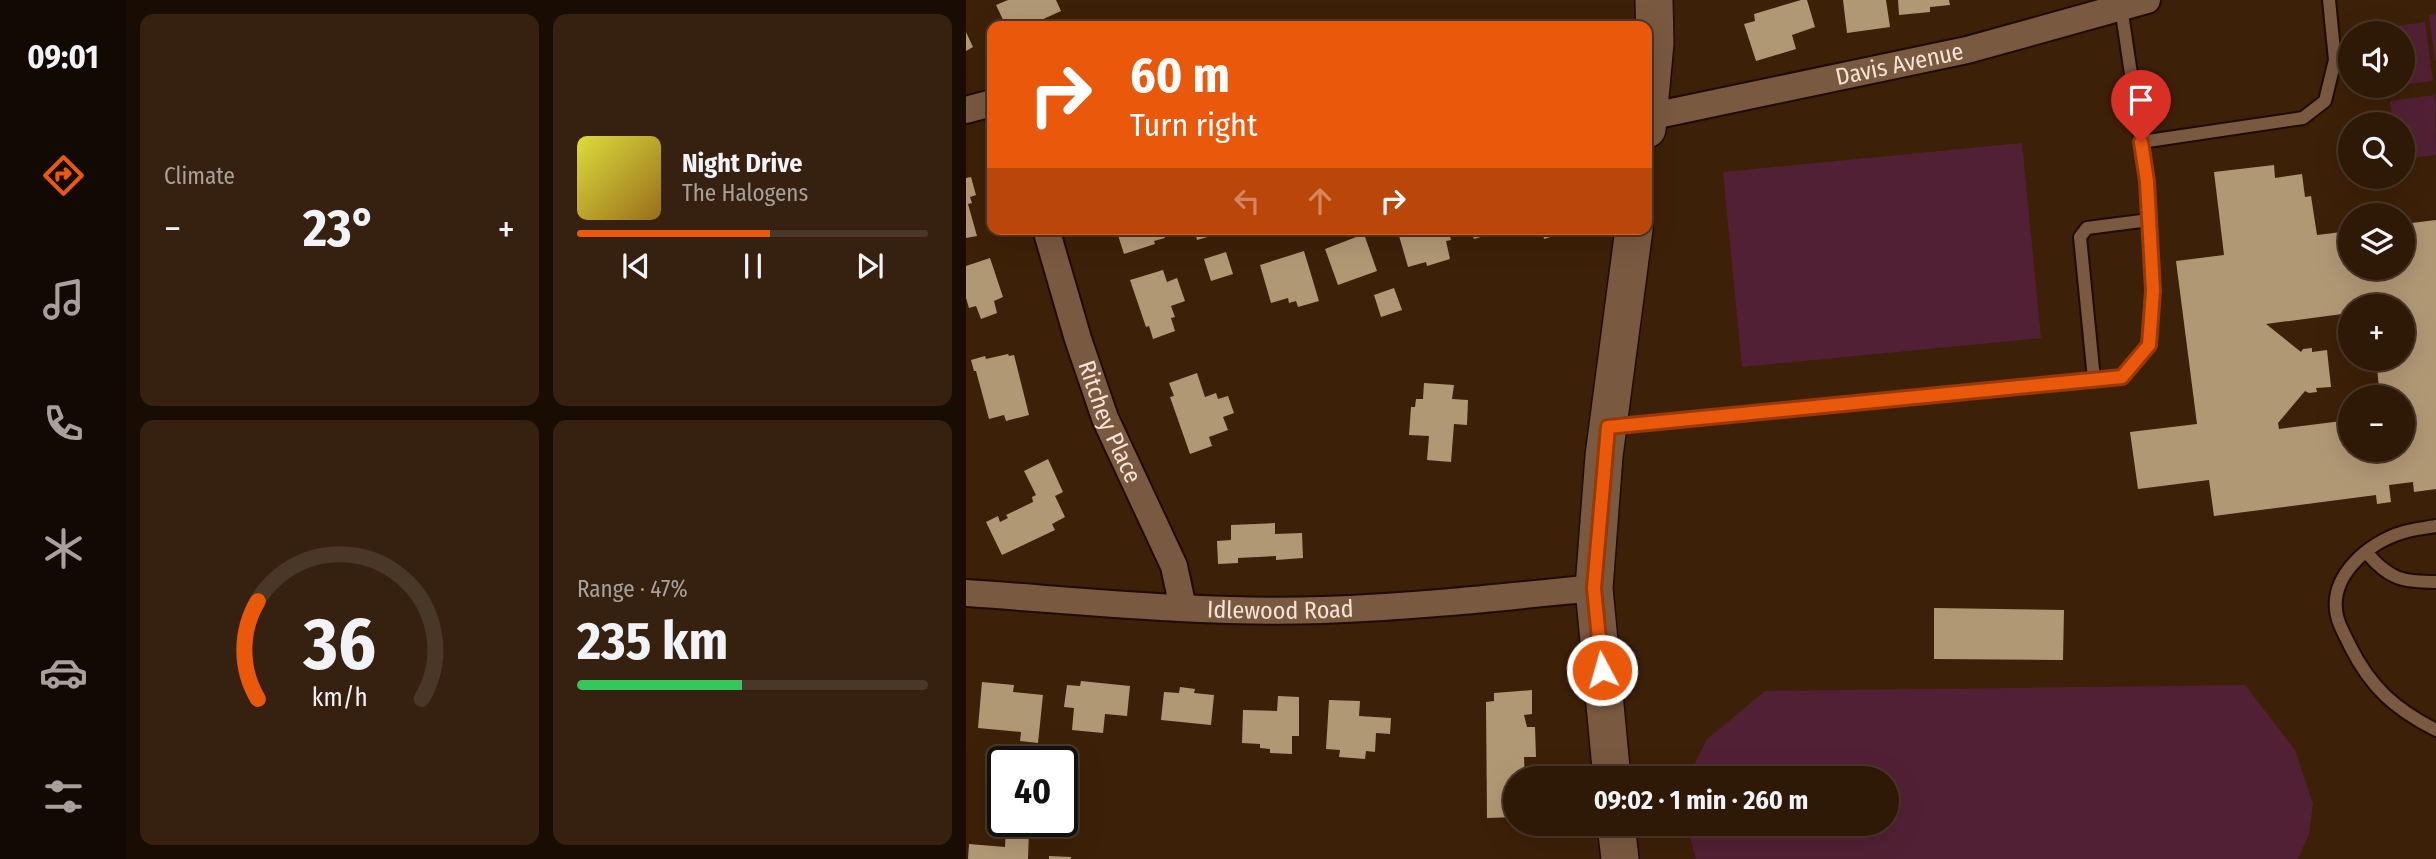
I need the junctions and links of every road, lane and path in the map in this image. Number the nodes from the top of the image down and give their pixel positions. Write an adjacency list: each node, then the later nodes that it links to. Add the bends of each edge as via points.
1 (1654, 0): 5 (street)
2 (2147, 0): 4 (street, Davis Avenue)
3 (2329, 0): 9 (lane, via 2335,60 2325,101 2303,118)
4 (2121, 7): 7 (street, Davis Avenue, via 1967,50); 9 (lane)
5 (1652, 70)
6 (987, 104): 8 (street)
7 (1652, 105)
8 (966, 110)
9 (2141, 142): 10 (lane)
10 (2149, 220): 13 (lane, via 2153,291 2149,345 2122,377); 13 (lane, via 2087,228 2080,237)
11 (1048, 235): 20 (street, Ritchey Place, via 1105,418 1174,566)
12 (1633, 235): 14 (street)
13 (2094, 379): 14 (lane)
14 (1608, 427): 18 (street)
15 (2436, 526): 16 (lane, via 2403,532)
16 (2367, 553): 17 (lane, via 2389,576); 21 (lane, via 2347,569 2337,591 2337,616 2375,688 2408,716)
17 (2436, 582)
18 (1594, 588): 20 (street, Idlewood Road, via 1321,610); 22 (street)
19 (966, 593): 20 (street, Idlewood Road)
20 (1183, 608)
21 (2436, 730)
22 (1611, 766)
23 (1617, 836): 24 (street)
24 (1620, 859)

